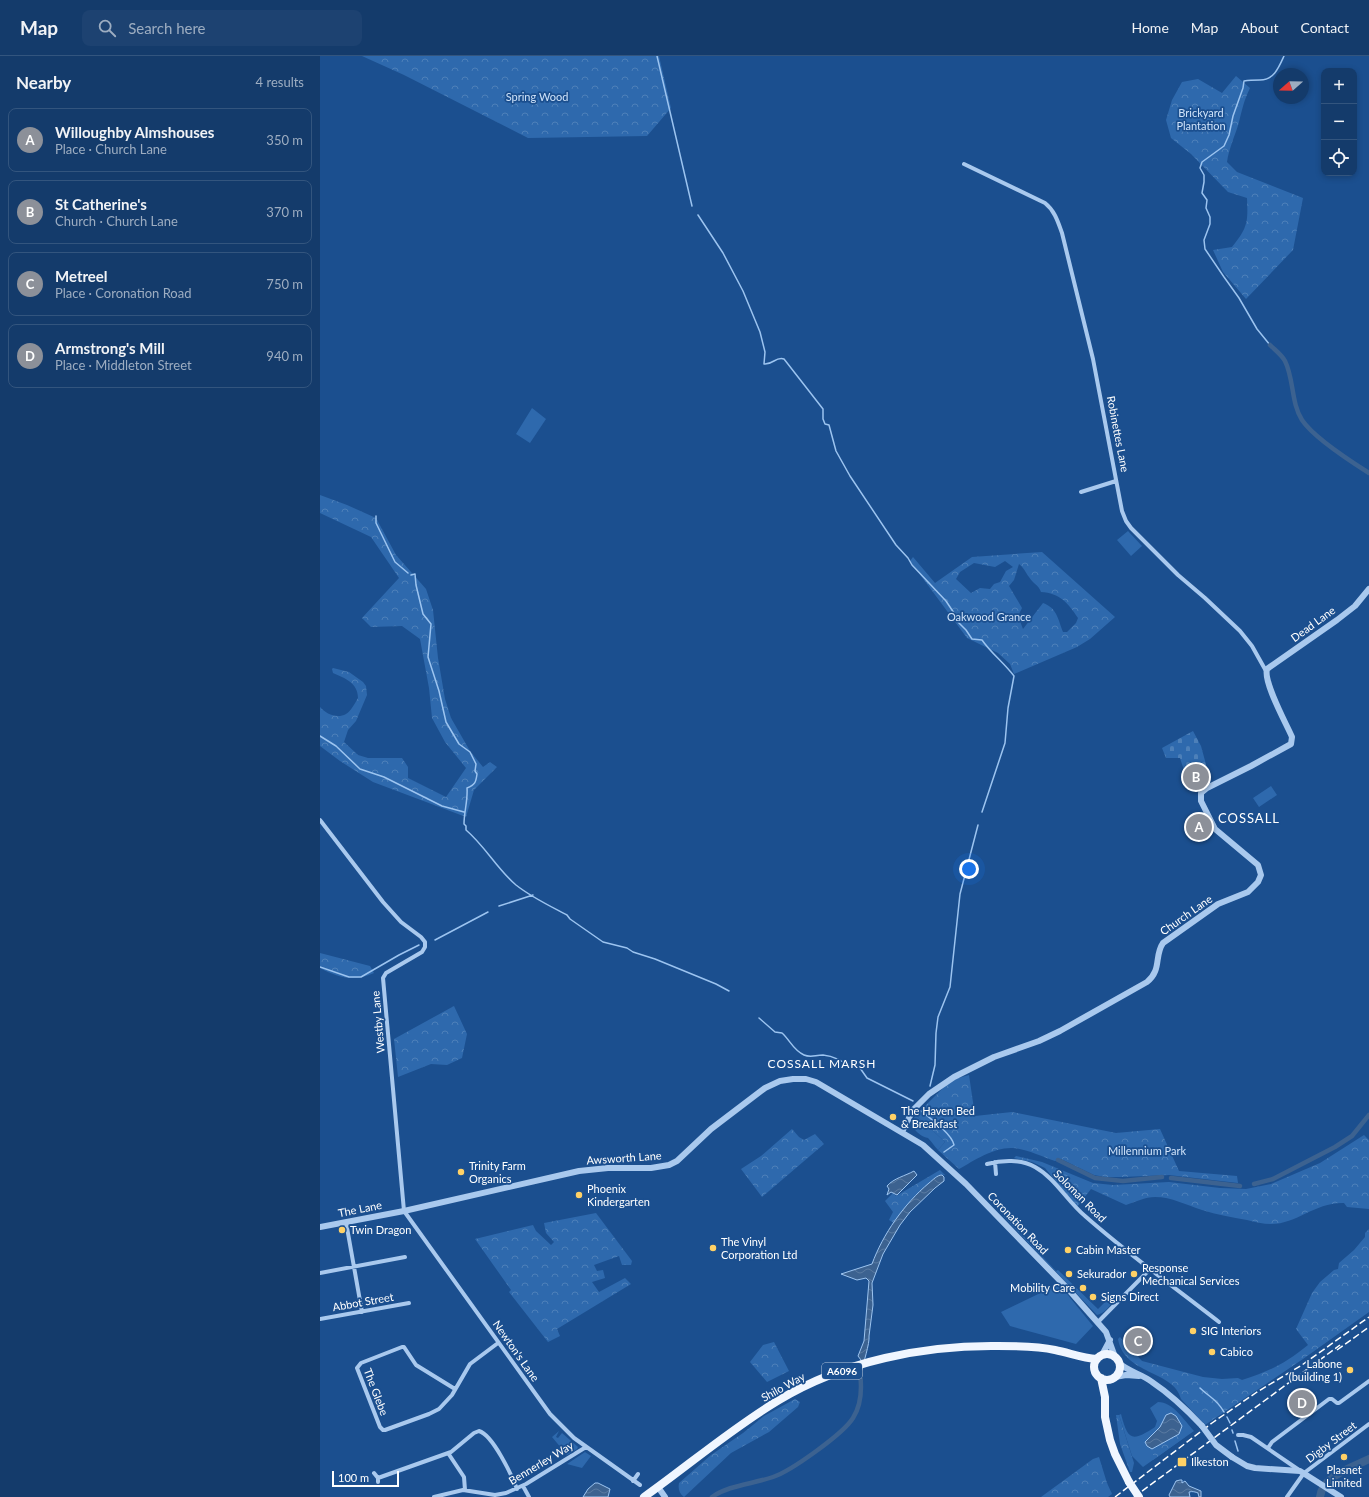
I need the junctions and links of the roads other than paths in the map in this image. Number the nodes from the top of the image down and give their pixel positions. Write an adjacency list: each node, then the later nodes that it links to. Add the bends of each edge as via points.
1 (964, 164): 2 (street, Robinettes Lane, via 1045,203 1056,216 1093,359)
2 (1116, 481): 3 (street); 5 (street, Robinettes Lane, via 1122,511 1131,528 1178,575 1240,630)
3 (1081, 492)
4 (1369, 589): 5 (street, Dead Lane, via 1355,606)
5 (1266, 671): 6 (street, Robinettes Lane)
6 (1293, 740): 8 (street, Church Lane, via 1289,745 1201,793 1201,800 1215,829 1258,865 1261,875 1256,885 1241,896 1218,904 1163,943 1159,950 1156,972 1147,982 1060,1031 994,1057 954,1077 929,1094 913,1110)
7 (320, 820): 12 (street, Westby Lane, via 383,902 401,922 425,942 422,952 386,973 383,978)
8 (902, 1132): 12 (street, Awsworth Lane, via 816,1082 802,1079 786,1080 773,1084 752,1097 669,1165 580,1171); 22 (street, Coronation Road, via 917,1140 962,1180)
9 (995, 1162): 10 (street, Soloman Road); 11 (street); 17 (street, Soloman Road, via 1007,1160 1041,1170 1079,1211)
10 (987, 1164)
11 (996, 1174)
12 (404, 1211): 13 (street, The Lane); 25 (street, Newton's Lane)
13 (346, 1222): 14 (street, The Lane); 16 (street)
14 (320, 1227)
15 (406, 1257): 16 (street)
16 (354, 1267): 18 (street); 20 (street)
17 (1150, 1269): 22 (street); 23 (street, Soloman Road)
18 (320, 1273)
19 (409, 1303): 20 (street, Abbot Street)
20 (362, 1312): 21 (street, Abbot Street)
21 (320, 1319)
22 (1098, 1322): 24 (street, Coronation Road)
23 (1219, 1322)
24 (1110, 1340): 27 (street); 28 (street, Coronation Road)
25 (498, 1343): 34 (street, The Glebe, via 470,1364); 38 (street, Newton's Lane, via 550,1414)
26 (1075, 1356): 27 (main road, Shilo Way / A6096); 29 (main road, Shilo Way / A6096); 47 (main road, Shilo Way / A6096, via 1055,1350 1027,1347 967,1347 908,1354 844,1370 780,1400)
27 (1099, 1357): 28 (main road, via 1110,1354); 29 (main road, via 1094,1363)
28 (1117, 1360): 30 (street, via 1127,1370); 32 (main road, via 1120,1370)
29 (1095, 1371): 31 (main road)
30 (1145, 1377): 32 (street, via 1126,1375); 41 (street, bridge, via 1170,1396 1202,1426 1216,1445 1232,1457 1255,1468)
31 (1101, 1378): 32 (main road); 35 (main road)
32 (1114, 1378): 35 (main road)
33 (1369, 1381): 39 (street, via 1339,1403 1329,1399 1272,1442)
34 (455, 1388): 34 (street, The Glebe, via 448,1400 434,1411 383,1430 357,1368 361,1363 402,1346 416,1365)
35 (1105, 1397): 54 (main road, bridge, via 1105,1417 1110,1440 1129,1482)
36 (1369, 1424): 41 (street, Digby Street)
37 (1238, 1435): 39 (street, via 1251,1437)
38 (586, 1447): 44 (street, Newton's Lane); 46 (street, Bennerley Way)
39 (1268, 1448): 41 (street)
40 (448, 1453): 42 (street, via 378,1480); 48 (street, via 474,1433 482,1432 505,1462); 49 (street, via 464,1477)
41 (1302, 1472): 55 (street, Digby Street); 56 (street)
42 (374, 1473)
43 (638, 1474): 44 (street)
44 (633, 1481): 45 (street, Newton's Lane)
45 (640, 1485)
46 (523, 1486): 48 (street, Bennerley Way); 51 (street)
47 (658, 1487): 52 (main road, Shilo Way / A6096); 53 (street)
48 (517, 1489): 49 (street, Bennerley Way, via 499,1495)
49 (465, 1490): 50 (street, Bennerley Way)
50 (434, 1497)
51 (529, 1497)
52 (644, 1497)
53 (665, 1497)
54 (1139, 1497)
55 (1287, 1497)
56 (1341, 1497)

